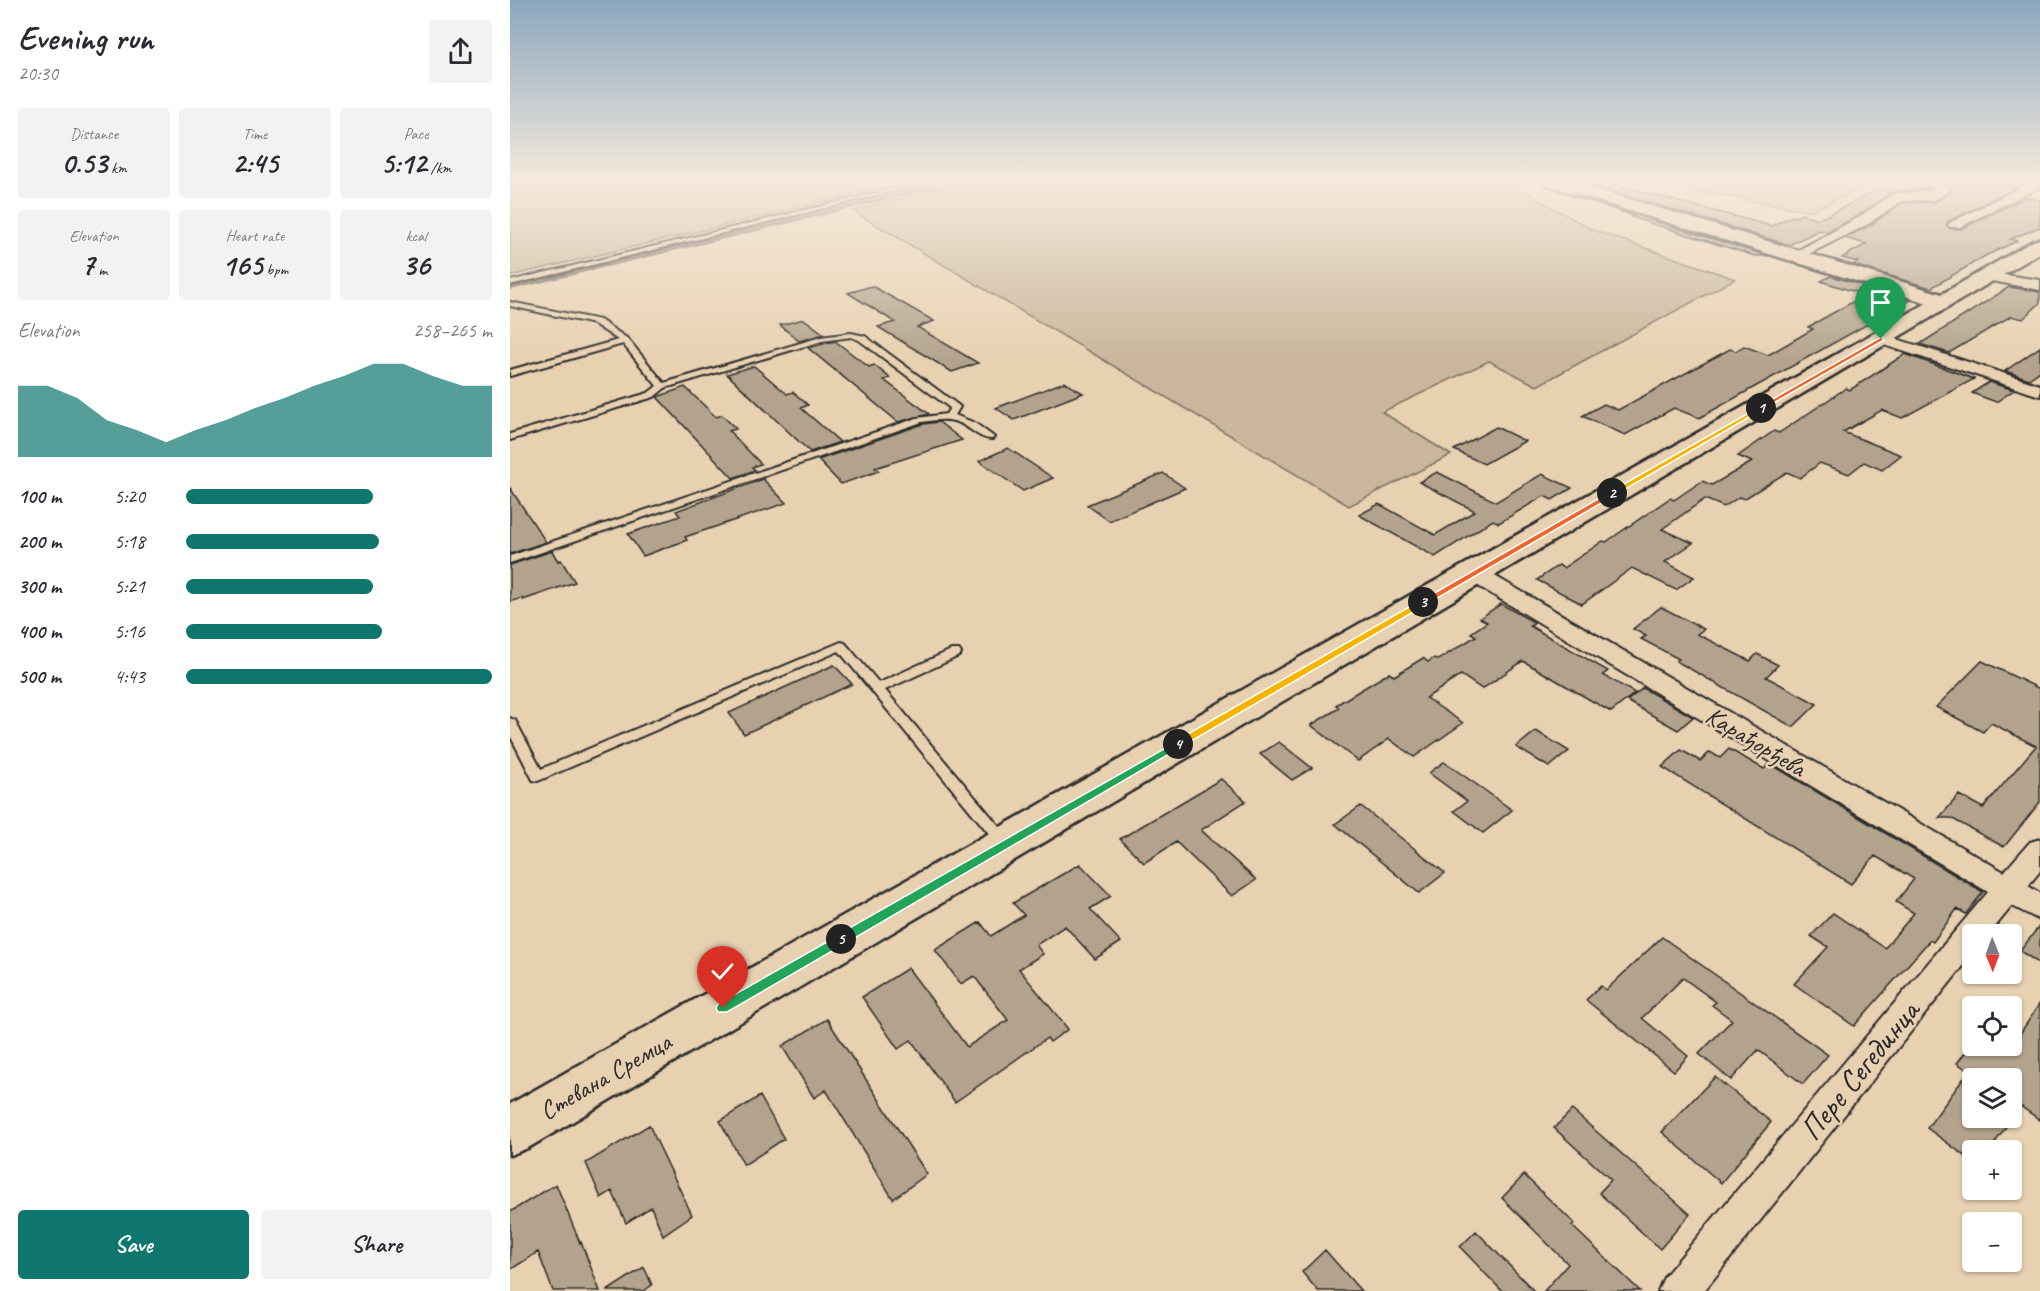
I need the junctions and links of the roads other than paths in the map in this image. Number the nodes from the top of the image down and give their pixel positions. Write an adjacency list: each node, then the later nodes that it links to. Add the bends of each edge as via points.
1 (681, 241): 7 (lane)
2 (1751, 241): 5 (main road)
3 (1823, 241): 5 (street)
4 (2040, 244): 6 (main road, Стевана Сремца)
5 (1796, 255): 9 (main road)
6 (1986, 276): 8 (street); 9 (main road, Стевана Сремца)
7 (510, 282)
8 (2040, 285)
9 (1943, 301): 11 (main road, Стевана Сремца)
10 (510, 304): 12 (lane, via 597,322)
11 (1881, 339): 15 (street); 20 (main road, Стевана Сремца)
12 (626, 341): 13 (lane); 14 (lane)
13 (510, 373)
14 (662, 386): 16 (lane, via 821,339 851,335 862,338 955,407); 17 (lane, via 651,395)
15 (2040, 391)
16 (950, 415): 18 (lane, via 964,419); 19 (lane, via 920,420)
17 (510, 437)
18 (989, 437)
19 (510, 560)
20 (1473, 573): 24 (main road, Стевана Сремца); 26 (street, Карађорђева)
21 (955, 652): 22 (lane)
22 (876, 689): 23 (lane, via 841,646 538,776); 24 (lane)
23 (510, 723)
24 (1006, 844): 28 (main road, Стевана Сремца)
25 (2040, 850): 26 (street, Пере Сегединца)
26 (2006, 889): 27 (street, Карађорђева); 29 (street, Пере Сегединца)
27 (2040, 908)
28 (510, 1131)
29 (1678, 1291)

